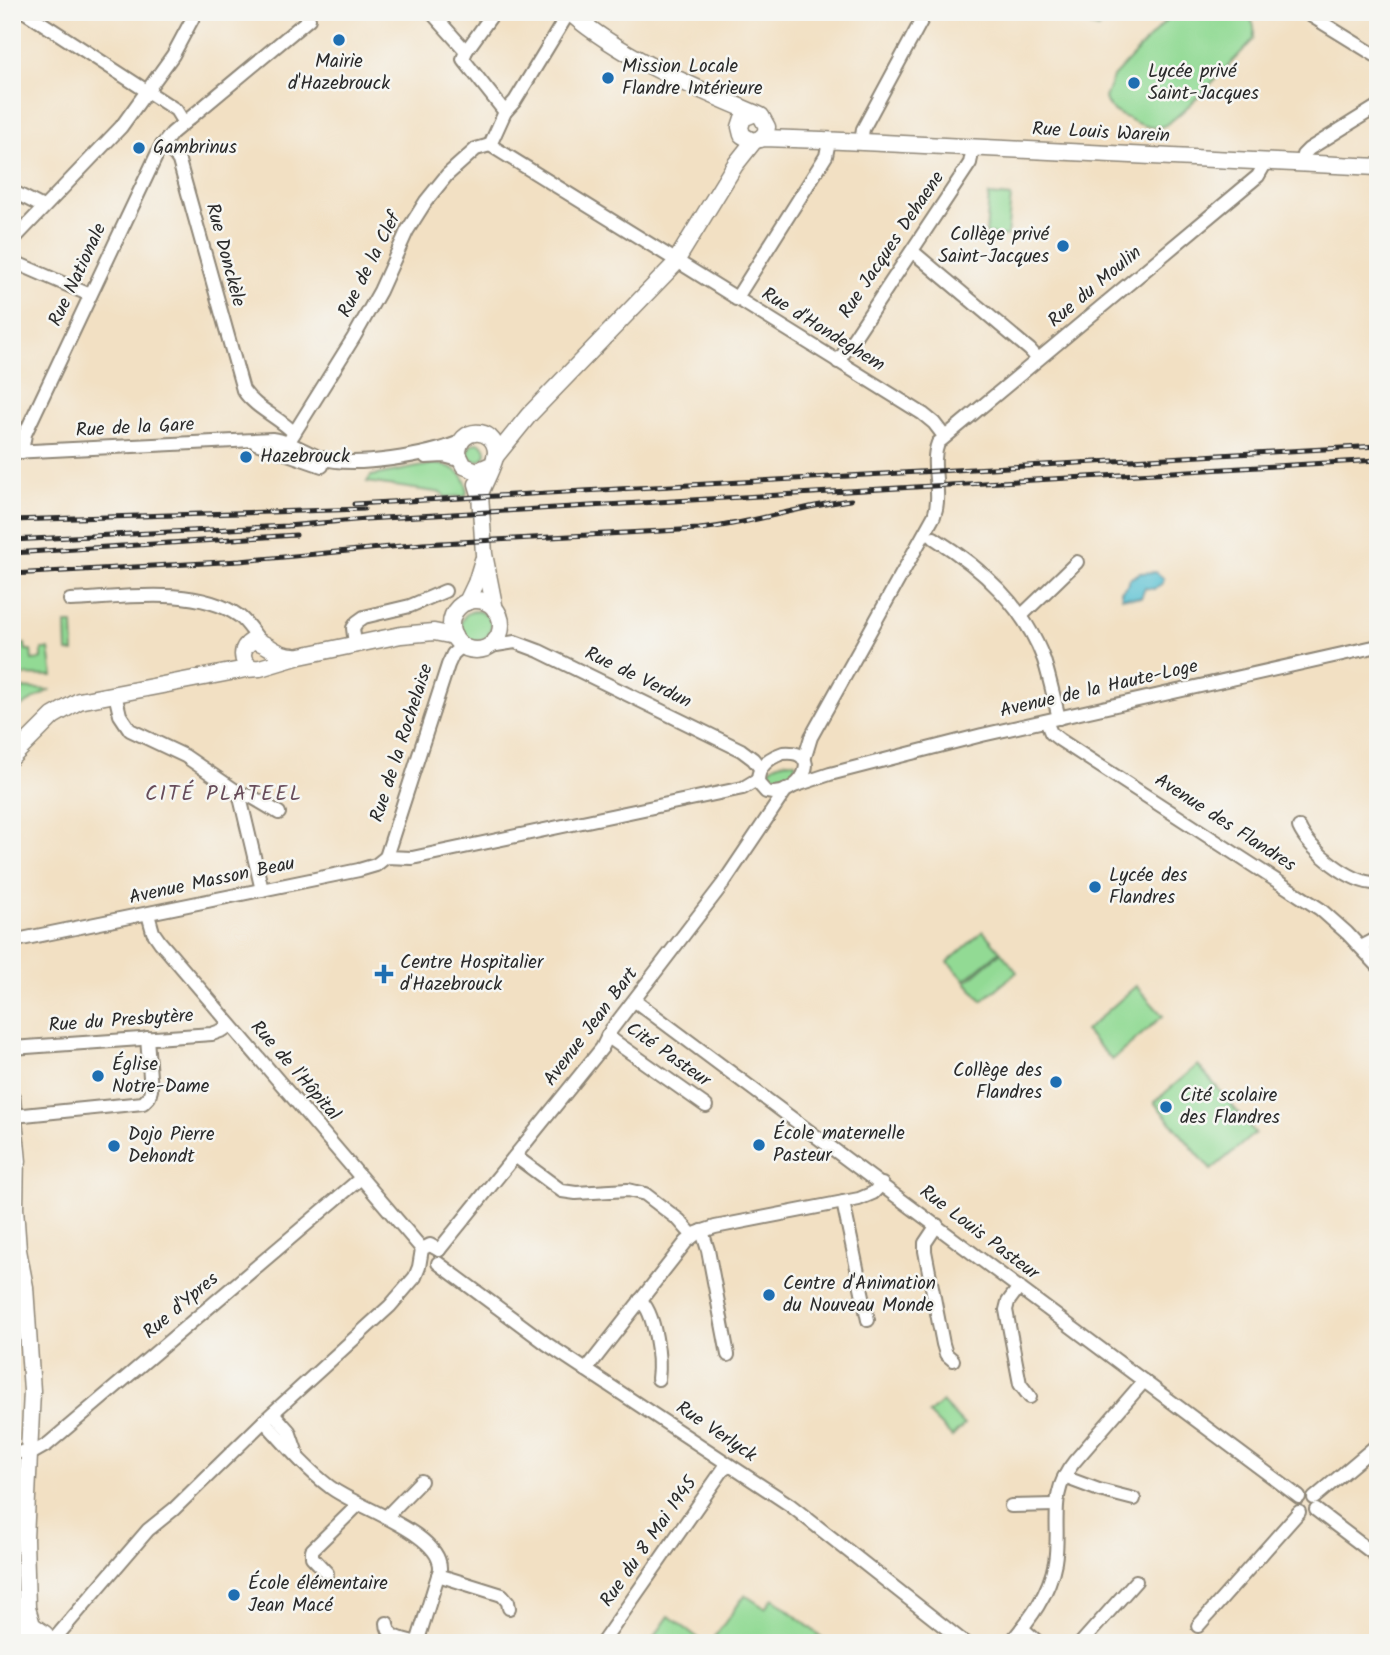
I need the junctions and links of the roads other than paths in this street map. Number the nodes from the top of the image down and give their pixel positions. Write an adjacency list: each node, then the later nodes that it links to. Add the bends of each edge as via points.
1 (25, 12): 11 (street)
2 (196, 12): 11 (street)
3 (431, 12): 9 (street)
4 (494, 12): 9 (street)
5 (569, 12): 13 (street); 15 (main road, Rue Louis Warein, via 613,46 714,98)
6 (926, 12): 17 (street, via 863,129)
7 (1305, 12): 10 (street)
8 (309, 19): 14 (street, Rue Nationale)
9 (466, 51): 13 (street, via 465,64)
10 (1378, 57)
11 (147, 92): 14 (street, via 176,110); 25 (street, via 116,134)
12 (1378, 106): 22 (street, via 1309,149)
13 (505, 112): 19 (street)
14 (184, 123): 18 (street, Rue Nationale)
15 (752, 129): 16 (main road, Rue Louis Warein); 28 (main road)
16 (826, 140): 17 (main road, Rue Louis Warein); 31 (street, via 826,156)
17 (861, 143): 20 (main road, Rue Louis Warein)
18 (162, 145): 30 (street, Rue Nationale); 37 (street, Rue Donckèle, via 179,161 240,382 247,396 285,424)
19 (490, 145): 28 (street, Rue d'Hondeghem); 37 (street, Rue de la Clef, via 476,149 426,201 354,337)
20 (973, 148): 21 (main road, Rue Louis Warein); 27 (street, Rue Jacques Dehaene, via 970,163)
21 (1266, 162): 22 (main road, Rue Louis Warein); 32 (street, Rue du Moulin, via 1261,173)
22 (1301, 164): 23 (main road, Rue Louis Warein)
23 (1378, 167)
24 (12, 191): 25 (street)
25 (43, 207): 26 (street)
26 (12, 241)
27 (912, 251): 32 (street); 33 (street, Rue Jacques Dehaene)
28 (673, 258): 31 (street, Rue d'Hondeghem); 34 (main road)
29 (12, 261): 30 (street)
30 (90, 295): 39 (street, Rue Nationale)
31 (736, 299): 33 (street, Rue d'Hondeghem)
32 (1038, 359): 36 (street, Rue du Moulin)
33 (838, 362): 36 (street, Rue d'Hondeghem, via 923,414)
34 (529, 415): 35 (main road); 40 (main road)
35 (488, 436): 38 (main road, via 473,433); 40 (main road, via 495,446)
36 (944, 436): 59 (street, via 935,449 934,516)
37 (288, 442): 38 (street, via 322,458 356,463); 39 (street, Rue de la Gare, via 272,439); 41 (street, via 319,465 346,470 435,456)
38 (460, 442): 41 (main road, via 457,452)
39 (17, 452)
40 (493, 461): 41 (main road, via 482,471); 42 (main road)
41 (465, 465): 42 (main road)
42 (480, 494): 44 (main road)
43 (934, 538): 50 (street, via 972,564)
44 (484, 554): 48 (main road, via 477,583); 49 (main road)
45 (1077, 562): 50 (street)
46 (445, 591): 53 (street, via 360,620 353,628)
47 (70, 600): 56 (street, via 161,596 200,601 226,610)
48 (461, 607): 49 (main road, via 484,602); 51 (main road, via 434,624); 52 (main road, via 451,625)
49 (495, 610): 54 (main road, via 500,627)
50 (1021, 616): 58 (street, via 1044,660)
51 (401, 635): 52 (main road, via 434,632); 53 (main road)
52 (458, 641): 54 (main road, via 476,650); 72 (street, Rue de la Rochelaise)
53 (355, 644): 56 (main road, via 299,656)
54 (490, 646): 64 (street, Rue de Verdun, via 514,642 539,651 741,750 753,758)
55 (1378, 646): 58 (street, Avenue de la Haute-Loge)
56 (256, 654): 57 (main road); 60 (main road, via 228,668 73,697)
57 (115, 694): 62 (main road, via 61,710); 68 (street, via 120,715 131,730 186,755)
58 (1052, 719): 65 (street, Avenue de la Haute-Loge); 80 (street, Avenue des Flandres, via 1056,737 1316,906)
59 (811, 737): 61 (street); 63 (street)
60 (12, 745)
61 (787, 753): 63 (street, via 797,754); 64 (street, via 771,757)
62 (12, 757)
63 (805, 764): 65 (street, via 814,772); 66 (street, via 803,777)
64 (759, 774): 67 (street); 74 (street, Avenue Masson Beau, via 743,788)
65 (830, 774): 66 (street, Avenue de la Haute-Loge)
66 (790, 788): 67 (street); 70 (street, Avenue Jean Bart)
67 (764, 791): 70 (street, via 768,803)
68 (239, 793): 69 (street); 76 (street)
69 (279, 813)
70 (765, 820): 82 (street, Avenue Jean Bart)
71 (1299, 827): 75 (street, via 1313,848 1343,870 1358,880)
72 (393, 836): 73 (street, Rue de la Rochelaise); 74 (street, via 405,852)
73 (386, 857): 74 (street, Avenue Masson Beau); 76 (street, Avenue Masson Beau, via 370,867)
74 (417, 857)
75 (1378, 883)
76 (262, 890): 77 (street, Avenue Masson Beau)
77 (148, 914): 79 (street, Avenue Masson Beau); 83 (street, Rue de l'Hôpital, via 158,939)
78 (1378, 938): 80 (street)
79 (12, 941)
80 (1360, 947): 81 (street, Avenue des Flandres)
81 (1378, 966)
82 (635, 1001): 84 (street, Avenue Jean Bart); 92 (street, Rue Louis Pasteur)
83 (230, 1025): 85 (street, Rue du Presbytère, via 212,1034); 91 (street, Rue de l'Hôpital)
84 (607, 1036): 88 (street, Cité Pasteur); 90 (street, Avenue Jean Bart)
85 (147, 1038): 86 (street, Rue du Presbytère); 89 (street, via 151,1094 143,1103)
86 (12, 1048)
87 (12, 1098): 89 (main road)
88 (706, 1106)
89 (14, 1116): 108 (main road, via 26,1233 32,1399)
90 (515, 1156): 95 (street, via 562,1191 645,1194); 96 (street, Avenue Jean Bart)
91 (361, 1178): 96 (street, Rue de l'Hôpital); 108 (street, Rue d'Ypres, via 48,1444)
92 (882, 1184): 93 (street, via 869,1196); 94 (street, Rue Louis Pasteur)
93 (843, 1202): 95 (street); 99 (street)
94 (937, 1225): 97 (street, Rue Louis Pasteur); 101 (street, via 925,1251 944,1349)
95 (697, 1234): 98 (street); 100 (street, via 708,1247)
96 (430, 1257): 102 (street, Rue Verlyck); 106 (street, Avenue Jean Bart, via 384,1312)
97 (1019, 1287): 104 (street, Rue Louis Pasteur); 105 (street, via 1006,1310 1020,1384)
98 (640, 1300): 102 (street); 103 (street, via 649,1310 659,1357)
99 (869, 1320)
100 (728, 1355)
101 (953, 1360)
102 (586, 1370): 109 (street, Rue Verlyck)
103 (658, 1379)
104 (1144, 1381): 110 (street); 112 (street, Rue Louis Pasteur)
105 (1030, 1397)
106 (269, 1417): 115 (street, via 289,1431 298,1458); 128 (street, Avenue Jean Bart, via 148,1530)
107 (1378, 1444): 114 (street)
108 (25, 1452): 128 (main road, via 27,1599 30,1621); 129 (main road, via 18,1525)
109 (727, 1464): 131 (street, Rue du 8 Mai 1945); 132 (street, Rue Verlyck, via 805,1516)
110 (1064, 1477): 113 (street); 116 (street)
111 (421, 1480): 119 (street)
112 (1299, 1497): 114 (street, via 1308,1494); 118 (street)
113 (1134, 1499)
114 (1315, 1504): 118 (street, via 1308,1515); 120 (street)
115 (358, 1505): 119 (street); 121 (street, via 311,1551)
116 (1056, 1505): 117 (street); 127 (street, via 1053,1571 1041,1602)
117 (1010, 1506)
118 (1299, 1512): 126 (street)
119 (386, 1517): 122 (street, via 435,1551 440,1562)
120 (1378, 1557)
121 (327, 1573)
122 (438, 1575): 124 (street, via 502,1595); 130 (street)
123 (1136, 1581): 135 (street)
124 (509, 1608)
125 (387, 1622): 130 (street, via 391,1634)
126 (1198, 1626)
127 (1022, 1628): 133 (street); 134 (street)
128 (48, 1636): 129 (main road, via 28,1633)
129 (24, 1641)
130 (417, 1643)
131 (602, 1643)
132 (965, 1643)
133 (1010, 1643)
134 (1039, 1643)
135 (1081, 1643)

